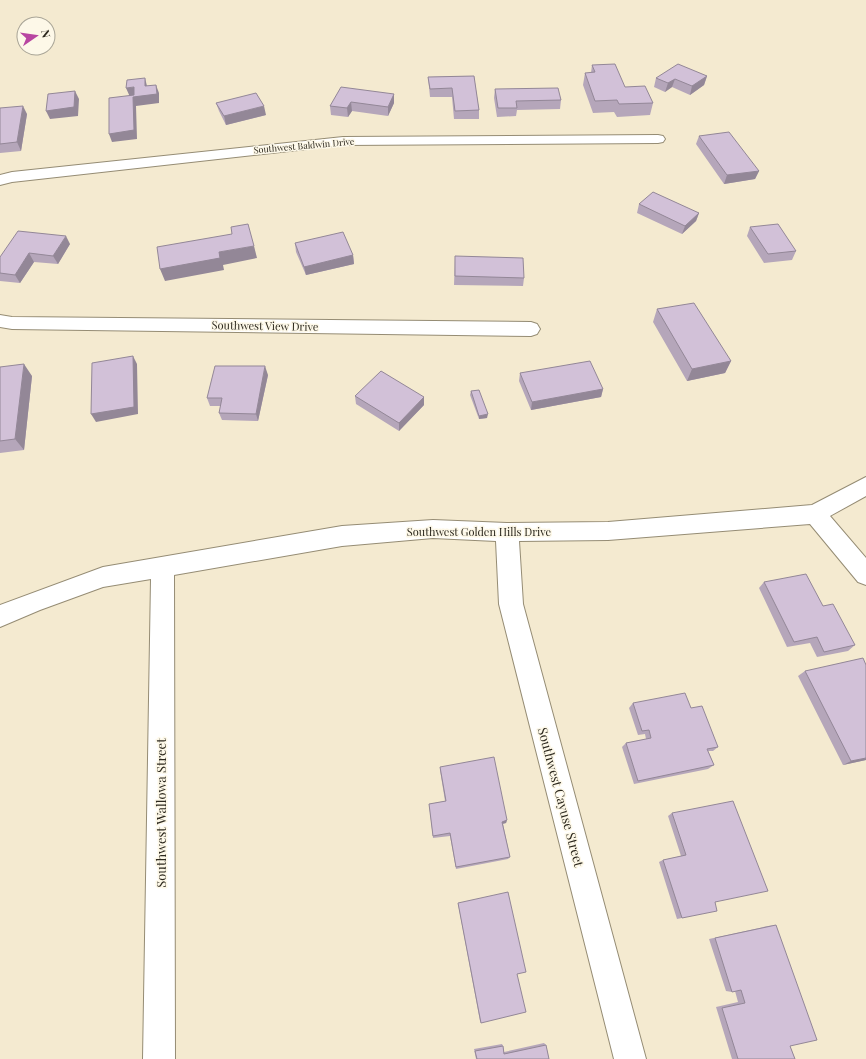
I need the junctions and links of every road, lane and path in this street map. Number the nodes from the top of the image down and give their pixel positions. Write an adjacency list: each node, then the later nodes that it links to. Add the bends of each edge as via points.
1 (658, 139): 2 (street, Southwest Baldwin Drive, via 343,141)
2 (0, 180)
3 (0, 321): 4 (street, Southwest View Drive)
4 (531, 329)
5 (866, 486): 6 (street, Southwest Golden Hills Drive)
6 (815, 514): 7 (street, Southwest Golden Hills Drive, via 608,531); 9 (street)
7 (507, 532): 8 (street, Southwest Golden Hills Drive, via 433,529 342,536); 12 (street, Southwest Cayuse Street, via 511,604)
8 (163, 566): 10 (street, Southwest Golden Hills Drive, via 103,577); 11 (street, Southwest Wallowa Street)
9 (866, 575)
10 (0, 616)
11 (159, 1059)
12 (630, 1059)

